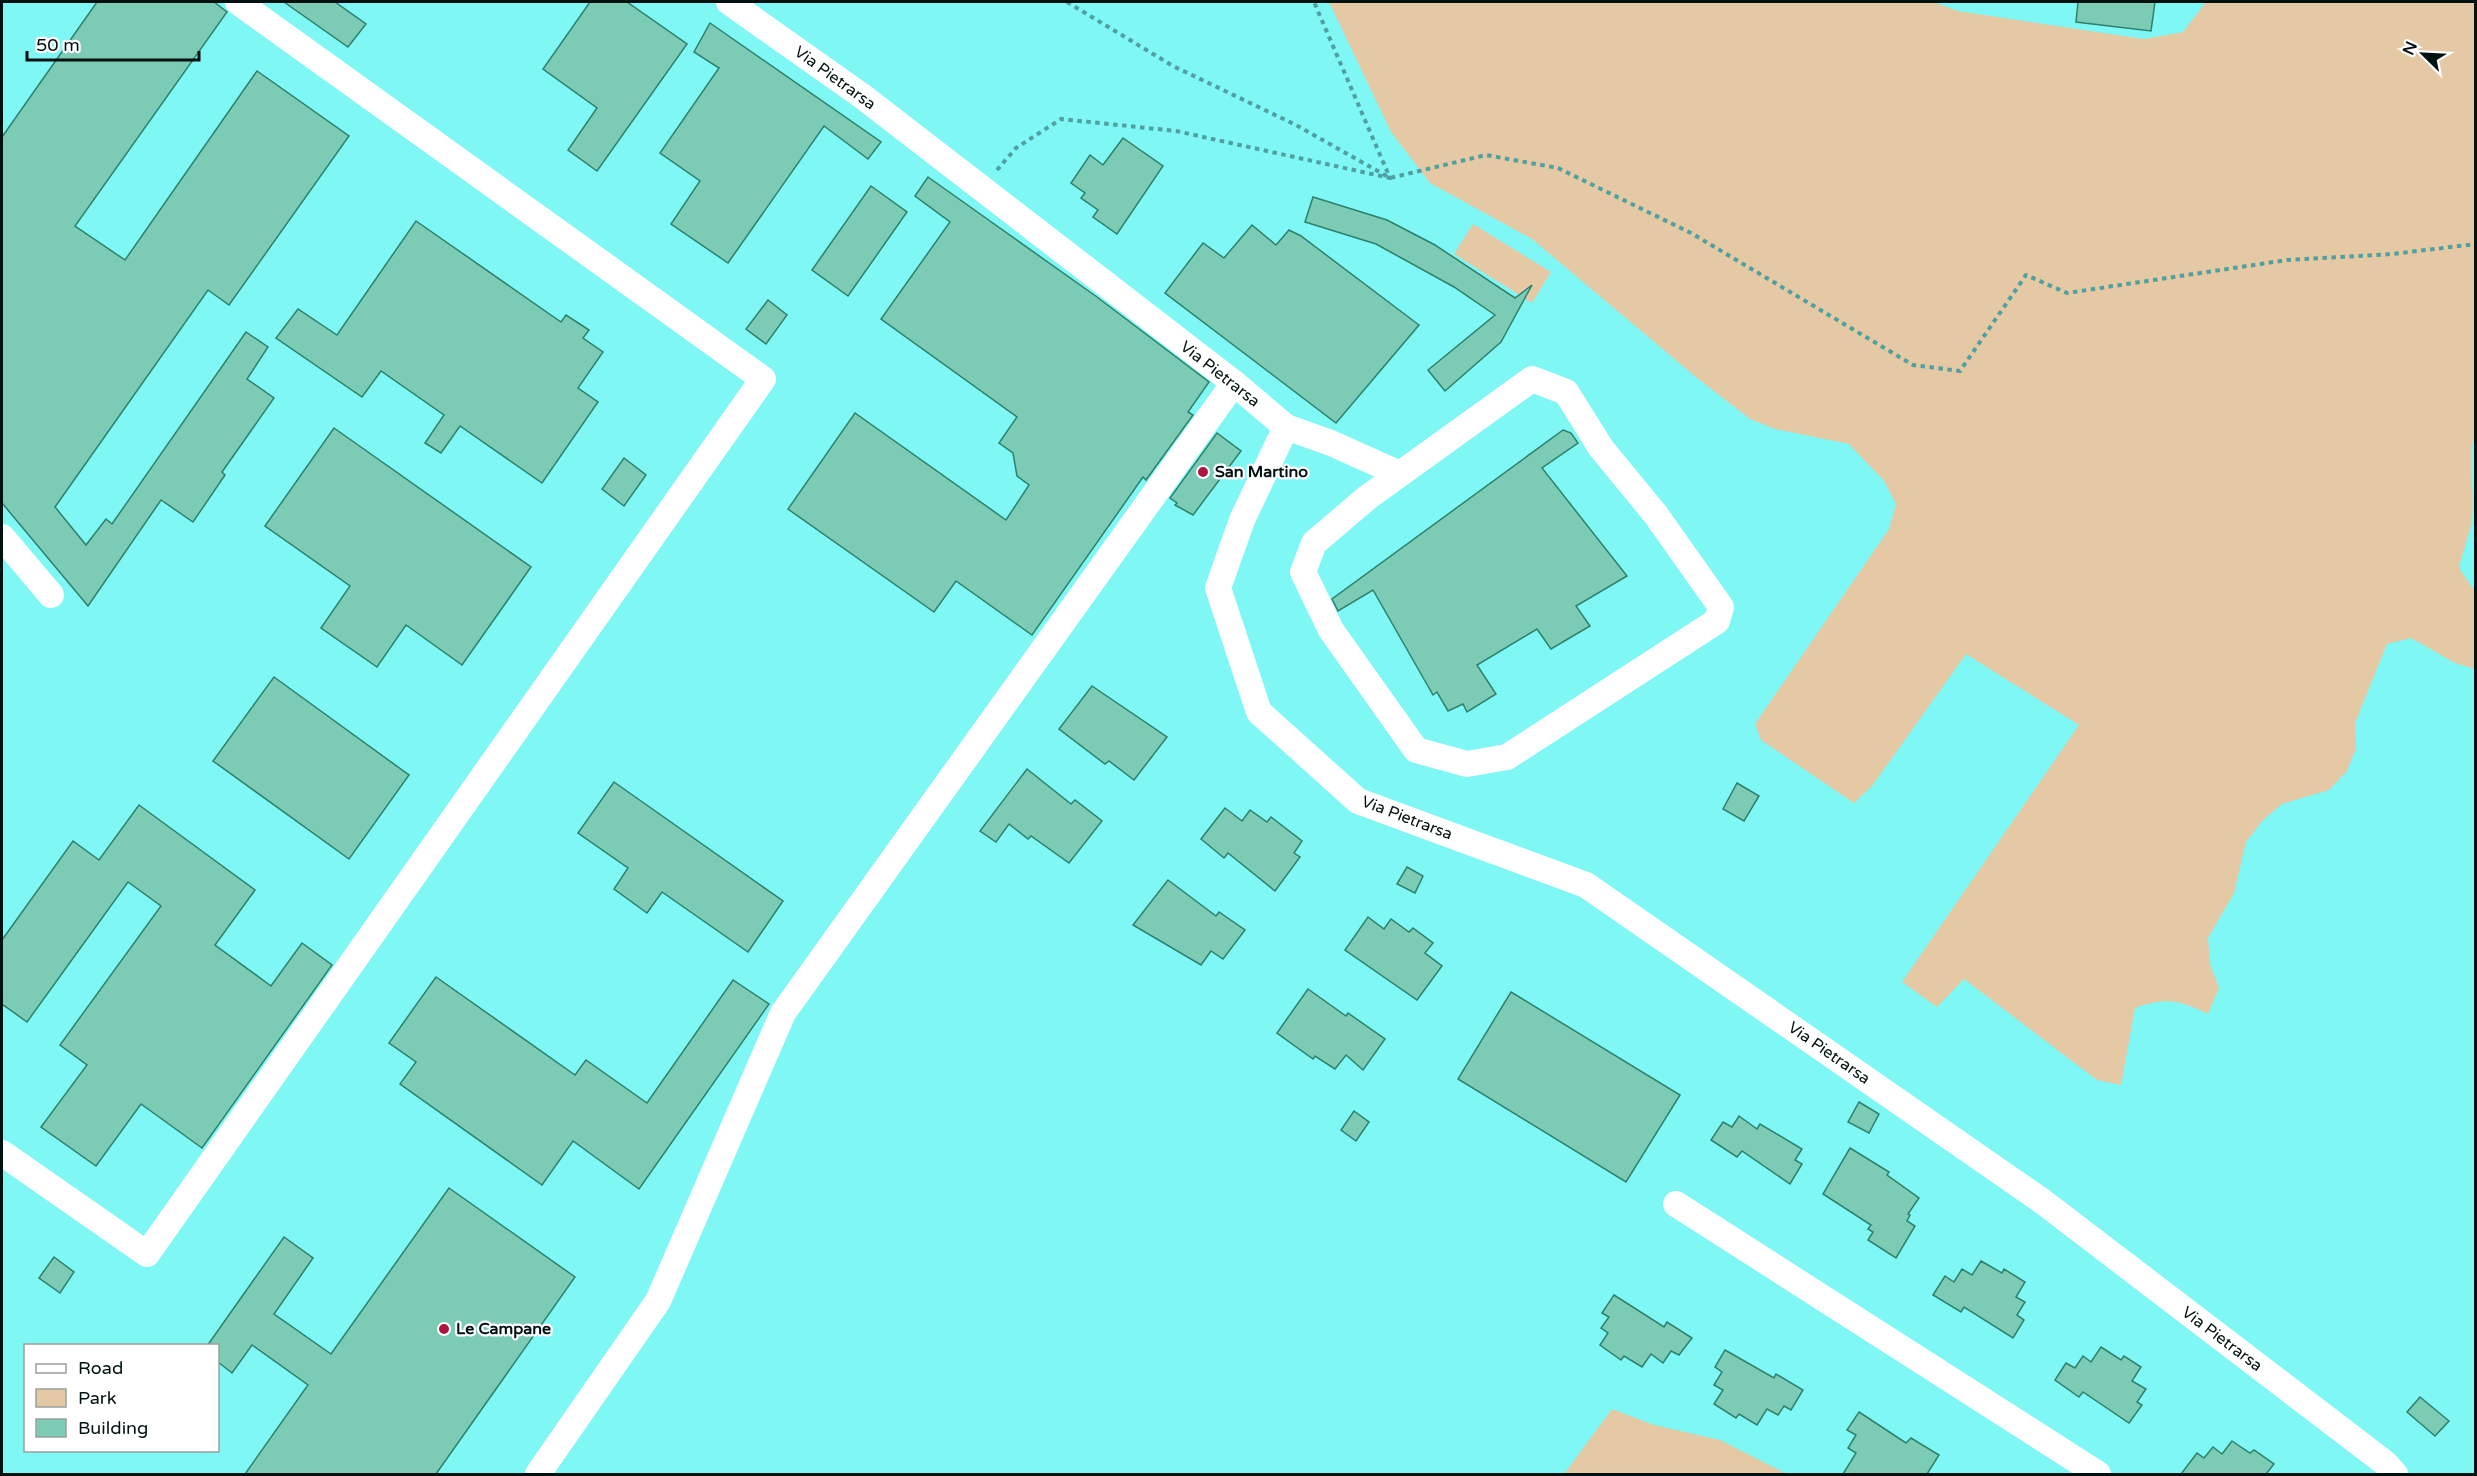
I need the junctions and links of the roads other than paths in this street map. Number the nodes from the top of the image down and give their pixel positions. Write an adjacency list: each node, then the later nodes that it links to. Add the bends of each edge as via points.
1 (238, 2): 8 (street, via 764,379 147,1254)
2 (729, 2): 3 (street, Via Pietrarsa, via 862,96)
3 (1234, 383): 4 (street, Via Pietrarsa); 10 (street, via 783,1013 658,1301)
4 (1286, 427): 5 (street); 12 (street, Via Pietrarsa, via 1242,520 1218,588 1259,712 1358,801 1586,885 2042,1201)
5 (1400, 474): 5 (street, via 1532,379 1566,392 1601,448 1707,585 1721,607 1717,621 1508,757 1467,764 1416,750 1331,630 1303,572 1314,543)
6 (2, 537): 7 (street)
7 (51, 595)
8 (2, 1153)
9 (1676, 1204): 11 (street)
10 (538, 1474)
11 (2098, 1474)
12 (2395, 1474)

